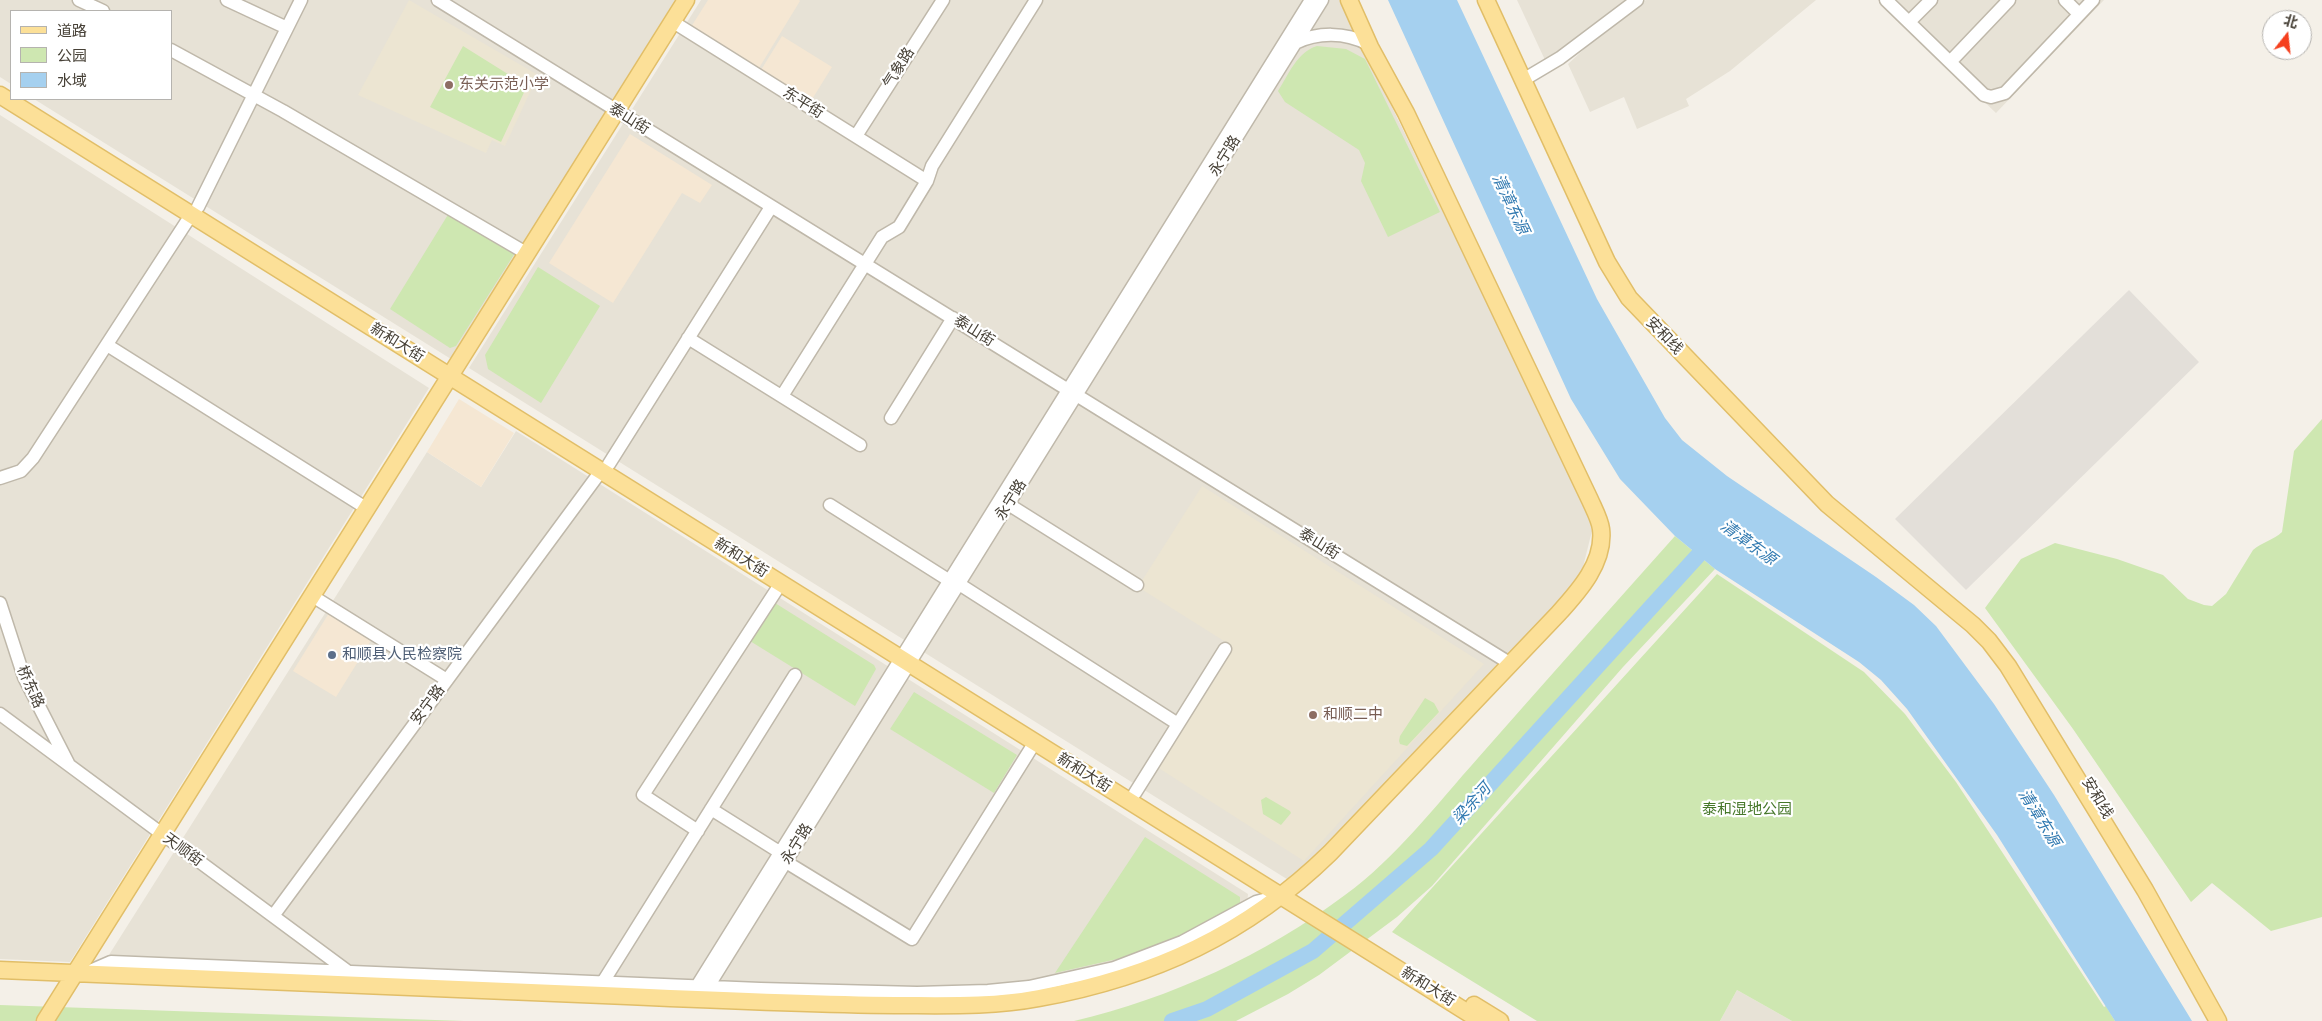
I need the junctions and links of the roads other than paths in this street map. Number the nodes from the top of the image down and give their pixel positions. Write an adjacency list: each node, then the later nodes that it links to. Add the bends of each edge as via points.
1 (79, 0): 19 (street)
2 (227, 0): 23 (street)
3 (301, 0): 23 (street)
4 (438, 0): 32 (street, 泰山街)
5 (686, 0): 32 (main road)
6 (694, 0): 22 (main road)
7 (943, 0): 33 (street, 气象路)
8 (1036, 0): 34 (street, via 932,166)
9 (1322, 0): 24 (street, 永宁路)
10 (1349, 0): 25 (main road)
11 (1486, 0): 28 (main road, 安和线)
12 (1637, 0): 28 (street, via 1560,58)
13 (1886, 0): 21 (street)
14 (1931, 0): 21 (street)
15 (2009, 0): 27 (street)
16 (2065, 0): 20 (street)
17 (2093, 0): 20 (street)
18 (1309, 1): 43 (street, 永宁路)
19 (101, 10)
20 (2080, 14): 27 (street, via 2005,93 1997,96 1984,95)
21 (1909, 22): 27 (street)
22 (678, 25): 32 (main road); 33 (street, 东平街)
23 (286, 28): 29 (street)
24 (1295, 43): 25 (street, via 1332,34); 43 (street, 永宁路)
25 (1368, 44): 60 (main road, via 1406,113 1600,525 1599,551 1592,572)
26 (172, 51): 29 (street)
27 (1950, 62)
28 (1523, 80): 55 (main road, 安和线, via 1607,262 1629,298 1827,504)
29 (252, 94): 36 (street); 37 (street)
30 (0, 95): 36 (main road, 新和大街)
31 (26, 100): 36 (main road, 新和大街)
32 (619, 113): 35 (street, 泰山街); 37 (main road); 42 (main road)
33 (856, 136): 34 (street, 东平街)
34 (927, 181): 38 (street, via 899,227 882,237)
35 (771, 206): 38 (street, 泰山街); 40 (street, 安宁路)
36 (195, 211): 41 (street); 42 (main road, 新和大街)
37 (526, 253): 42 (main road)
38 (865, 264): 39 (street, 泰山街); 44 (street)
39 (953, 318): 43 (street, 泰山街); 45 (street)
40 (688, 338): 44 (street); 47 (street, 安宁路)
41 (107, 345): 48 (street, via 28,465 22,471); 51 (street)
42 (455, 374): 47 (main road, 新和大街); 51 (main road); 56 (main road)
43 (1073, 392): 49 (street, 永宁路); 52 (street, 永宁路); 60 (street, 泰山街)
44 (782, 396): 46 (street)
45 (891, 418)
46 (860, 445)
47 (605, 468): 53 (main road, 新和大街); 59 (main road, 新和大街); 62 (street, 安宁路)
48 (0, 478)
49 (1008, 504): 52 (street, 永宁路); 54 (street)
50 (830, 505): 52 (street)
51 (366, 508): 70 (main road)
52 (954, 582): 59 (street, 永宁路); 64 (street)
53 (781, 583): 59 (main road, 新和大街); 69 (street, via 643,795)
54 (1137, 585)
55 (1941, 598): 86 (main road, 安和线, via 1990,641 2008,666 2145,890); 87 (main road, 安和线, via 1978,620 2005,648 2151,886)
56 (317, 599): 62 (street); 70 (main road)
57 (0, 603): 66 (street, 桥东路, via 24,677)
58 (1225, 649): 64 (street)
59 (908, 657): 65 (main road, 新和大街); 67 (main road, 新和大街); 71 (street, 永宁路)
60 (1511, 664): 72 (main road, via 1363,819)
61 (795, 675): 68 (street)
62 (447, 680): 73 (street, 安宁路)
63 (0, 714): 66 (street, 天顺街)
64 (1178, 724): 67 (street)
65 (1035, 742): 71 (street, via 912,940); 72 (main road, 新和大街)
66 (70, 767): 70 (street, 天顺街)
67 (1135, 793): 72 (main road, 新和大街)
68 (711, 809): 69 (street); 71 (street)
69 (698, 831): 78 (street)
70 (165, 836): 73 (street, 天顺街); 77 (main road)
71 (783, 857): 80 (street, 永宁路)
72 (1286, 892): 74 (main road, 新和大街); 80 (main road, via 1223,936 1166,962 1106,982 1040,998 951,1005 843,1004)
73 (272, 916): 76 (street, 天顺街)
74 (1370, 945): 84 (main road, 新和大街); 85 (main road, 新和大街)
75 (0, 970): 77 (main road)
76 (349, 972): 77 (street, via 111,962); 78 (street); 79 (street, 天顺街)
77 (79, 973): 79 (main road); 81 (main road)
78 (603, 982): 80 (street)
79 (367, 986): 80 (main road)
80 (699, 993)
81 (65, 996): 82 (main road); 83 (main road)
82 (46, 1021)
83 (54, 1021)
84 (1481, 1021)
85 (1500, 1021)
86 (2218, 1021)
87 (2226, 1021)

